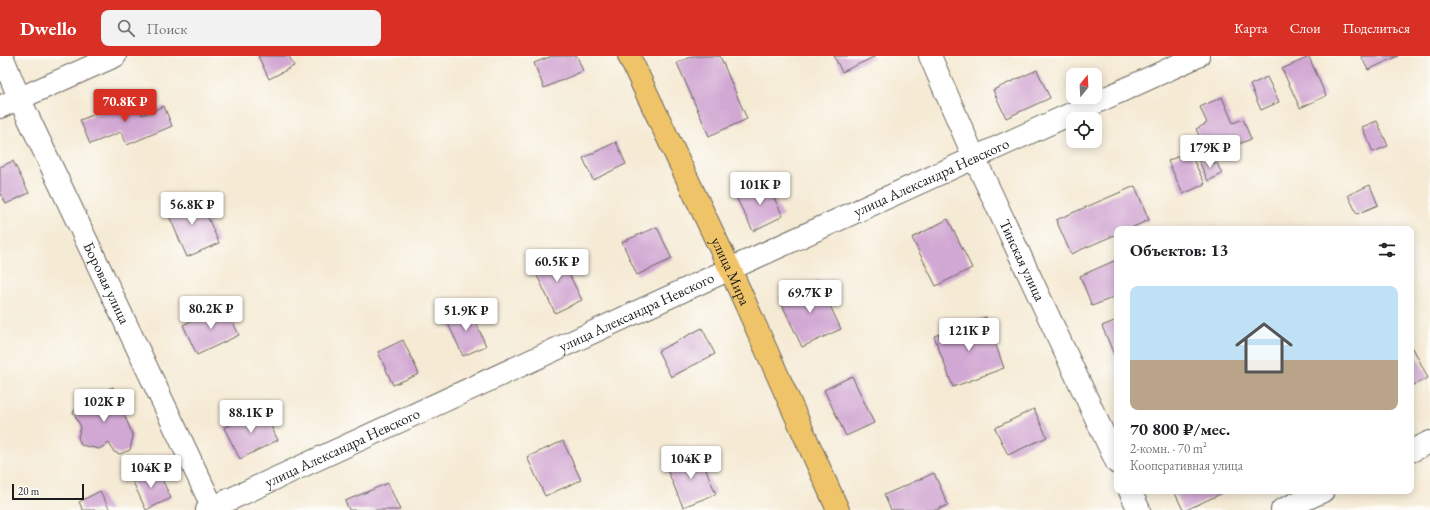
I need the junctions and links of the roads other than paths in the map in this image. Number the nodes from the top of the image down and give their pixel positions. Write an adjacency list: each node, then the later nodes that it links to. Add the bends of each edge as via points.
1 (2, 56): 6 (street, Боровая улица)
2 (115, 56): 6 (street)
3 (629, 56): 8 (main road, улица Мира)
4 (930, 56): 7 (street, Тинская улица)
5 (1198, 56): 7 (street, улица Александра Невского)
6 (10, 102): 14 (street, Боровая улица)
7 (974, 157): 8 (street, улица Александра Невского); 11 (street, Тинская улица)
8 (730, 269): 14 (street, улица Александра Невского); 15 (main road, улица Мира)
9 (1430, 442): 10 (street)
10 (1414, 450)
11 (1114, 457)
12 (1131, 494): 16 (street)
13 (1317, 494): 17 (street)
14 (211, 509)
15 (838, 510)
16 (1139, 510)
17 (1282, 510)

